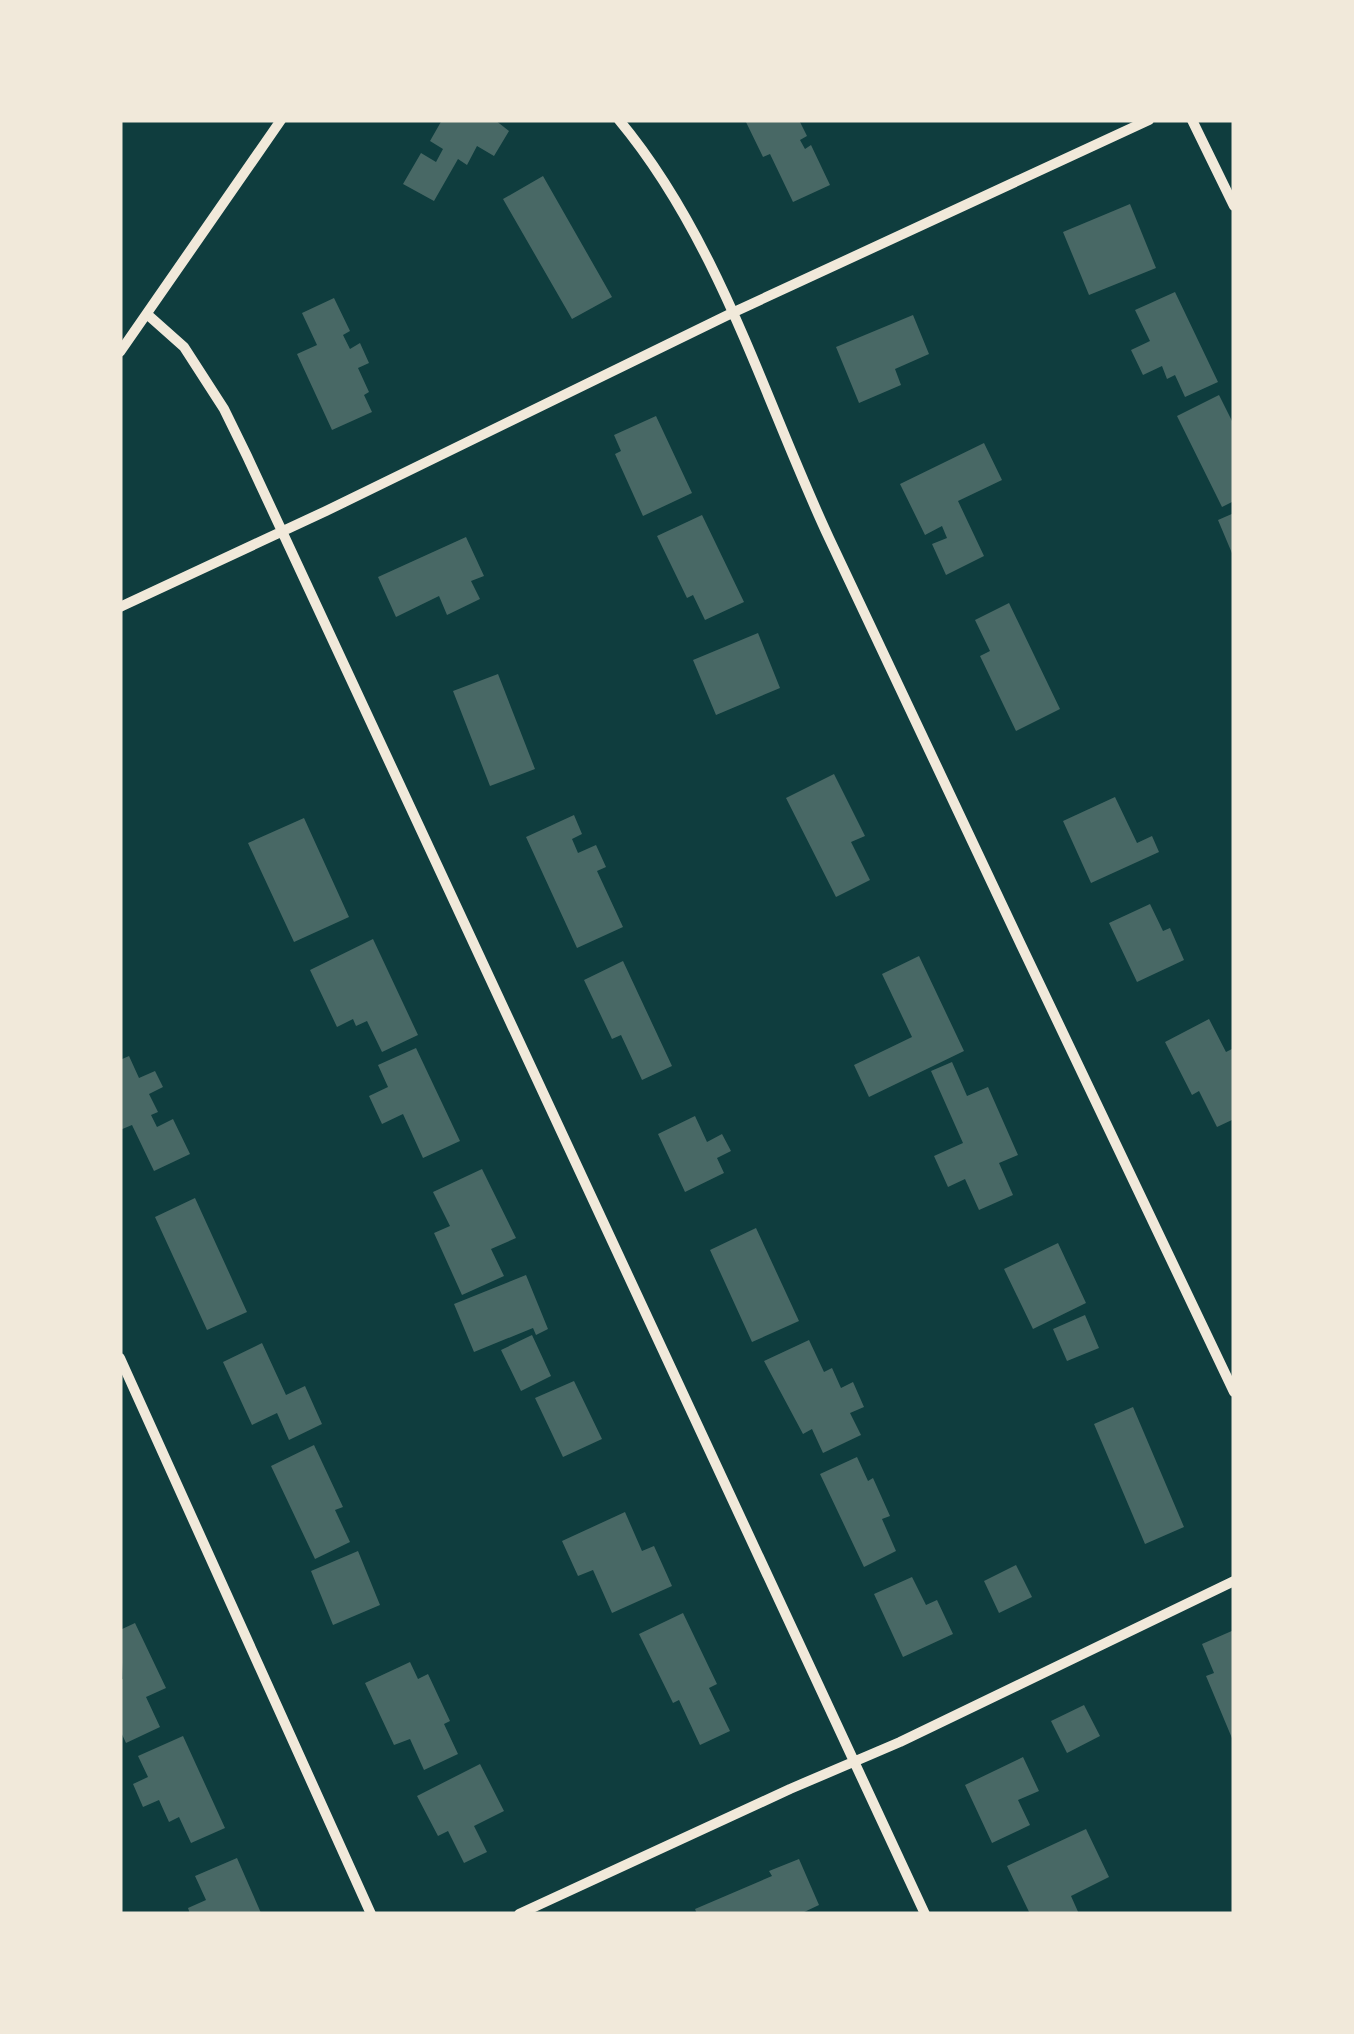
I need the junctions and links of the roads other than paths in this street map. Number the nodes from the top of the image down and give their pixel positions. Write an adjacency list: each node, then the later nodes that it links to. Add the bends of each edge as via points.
1 (281, 120): 7 (street)
2 (619, 120): 6 (street, via 665,186)
3 (1149, 120): 6 (street)
4 (1192, 120): 5 (street)
5 (1234, 206)
6 (732, 313): 9 (street); 12 (street, via 828,536)
7 (148, 315): 8 (street); 9 (street, via 184,347 224,409)
8 (120, 352)
9 (283, 531): 10 (street); 14 (street)
10 (120, 607)
11 (120, 1358): 15 (street)
12 (1234, 1392)
13 (1234, 1581): 14 (street)
14 (853, 1762): 16 (street); 17 (street)
15 (371, 1914)
16 (520, 1914)
17 (925, 1914)

